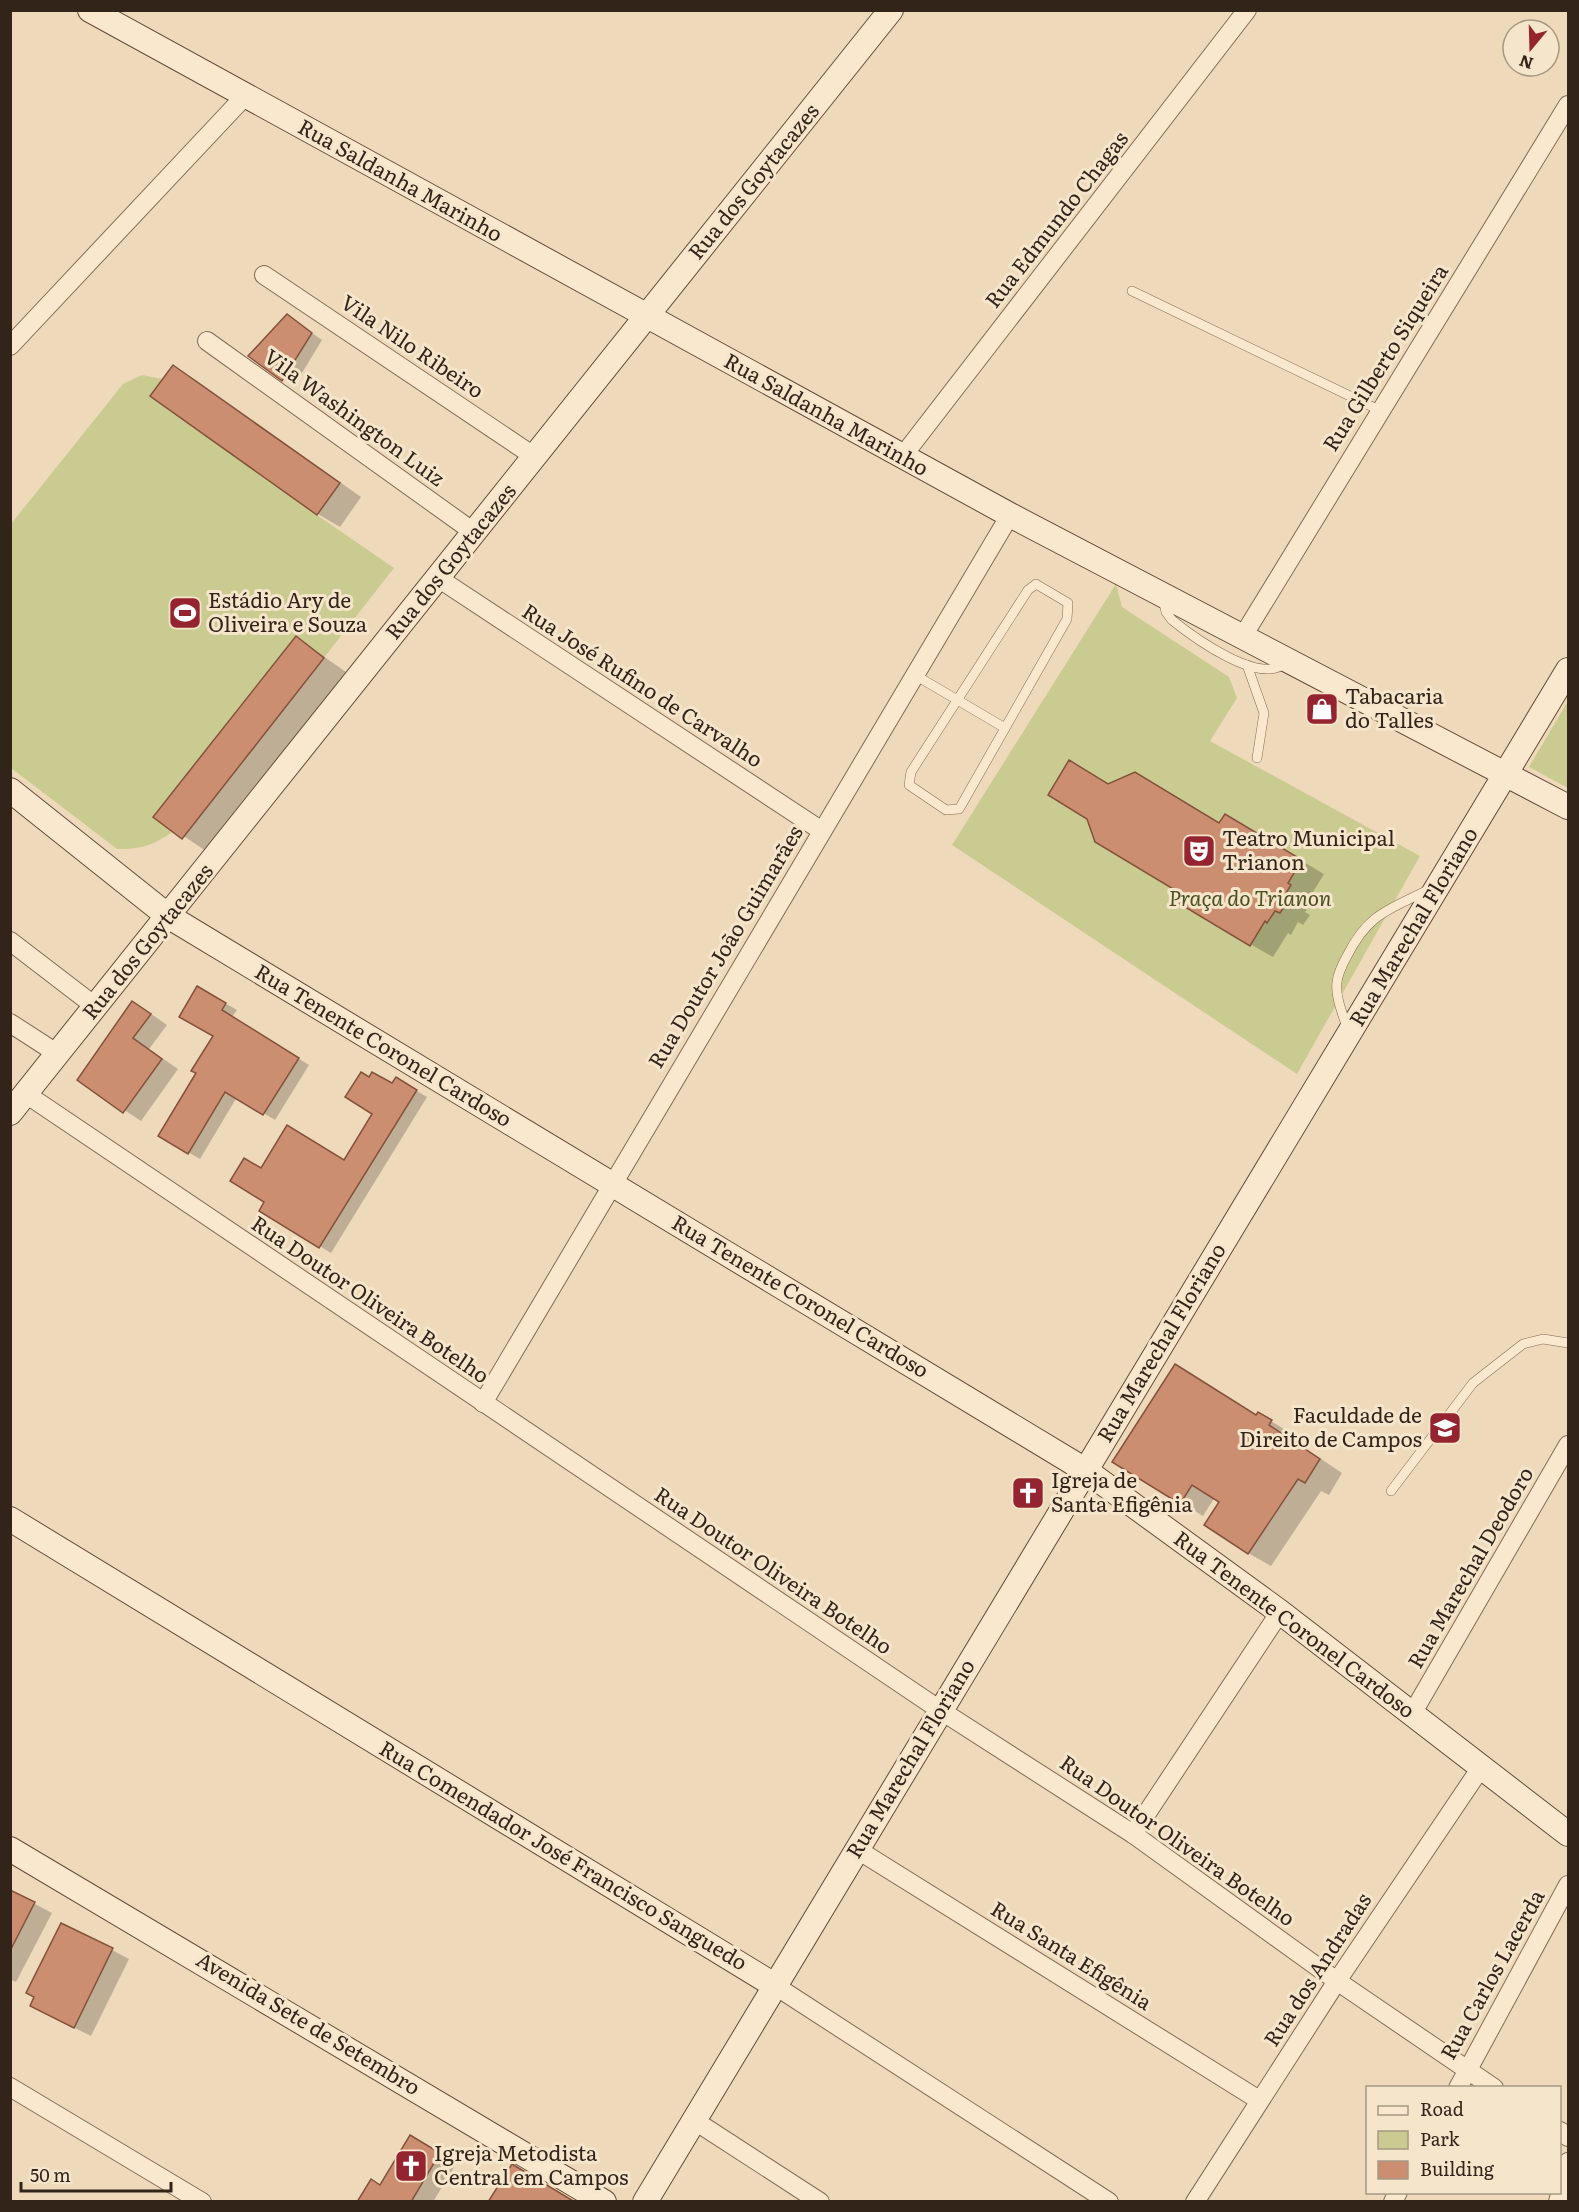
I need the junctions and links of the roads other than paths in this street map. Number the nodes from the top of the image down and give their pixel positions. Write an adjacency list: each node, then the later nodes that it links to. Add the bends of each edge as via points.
1 (90, 10): 4 (main road, Rua Saldanha Marinho)
2 (891, 10): 8 (main road, Rua dos Goytacazes)
3 (1247, 10): 13 (street, Rua Edmundo Chagas)
4 (245, 96): 8 (main road, Rua Saldanha Marinho); 10 (street)
5 (1569, 105): 11 (street, Rua Gilberto Siqueira)
6 (264, 275): 12 (street, Vila Nilo Ribeiro)
7 (1132, 291): 11 (lane)
8 (647, 316): 12 (main road, Rua dos Goytacazes); 13 (main road, Rua Saldanha Marinho)
9 (207, 341): 15 (street, Vila Washington Luiz)
10 (11, 344)
11 (1379, 410): 18 (street, Rua Gilberto Siqueira)
12 (535, 457): 15 (main road, Rua dos Goytacazes)
13 (902, 457): 14 (main road, Rua Saldanha Marinho)
14 (1010, 515): 17 (main road, Rua Saldanha Marinho); 22 (street, Rua Doutor João Guimarães)
15 (475, 533): 16 (main road, Rua dos Goytacazes)
16 (438, 578): 29 (street, Rua José Rufino de Carvalho); 31 (main road, Rua dos Goytacazes)
17 (1163, 594): 18 (main road, Rua Saldanha Marinho); 20 (lane, via 1166,612 1172,620 1229,658)
18 (1243, 636): 19 (main road, Rua Saldanha Marinho)
19 (1289, 659): 20 (lane, via 1274,669); 26 (main road, Rua Saldanha Marinho)
20 (1247, 665): 25 (lane, via 1264,713)
21 (1569, 670): 26 (main road, Rua Marechal Floriano)
22 (915, 675): 23 (lane); 29 (street, Rua Doutor João Guimarães)
23 (959, 700): 24 (lane); 24 (lane, via 908,779 913,789 946,810 958,809 962,804); 24 (lane, via 1032,586 1042,585 1062,597 1068,603 1067,619)
24 (1005, 728)
25 (1257, 758)
26 (1508, 773): 28 (main road, Rua Saldanha Marinho); 30 (main road, Rua Marechal Floriano)
27 (10, 790): 31 (main road, Rua Tenente Coronel Cardoso)
28 (1569, 807)
29 (822, 831): 39 (street, Rua Doutor João Guimarães)
30 (1439, 885): 35 (main road, Rua Marechal Floriano); 35 (lane, via 1383,913 1358,934 1337,983)
31 (168, 916): 33 (main road, Rua dos Goytacazes); 39 (main road, Rua Tenente Coronel Cardoso)
32 (10, 941): 33 (street)
33 (96, 1007): 36 (main road, Rua dos Goytacazes)
34 (10, 1023): 36 (street)
35 (1348, 1035): 43 (main road, Rua Marechal Floriano)
36 (58, 1054): 37 (main road, Rua dos Goytacazes)
37 (26, 1094): 38 (main road, Rua dos Goytacazes); 41 (street, Rua Doutor Oliveira Botelho)
38 (10, 1113)
39 (612, 1185): 41 (street, Rua Doutor João Guimarães); 43 (main road, Rua Tenente Coronel Cardoso)
40 (1569, 1343): 44 (lane, via 1543,1339 1523,1344 1473,1383)
41 (483, 1403): 47 (street, Rua Doutor Oliveira Botelho)
42 (1569, 1445): 48 (street, Rua Marechal Deodoro)
43 (1085, 1470): 46 (main road, Rua Tenente Coronel Cardoso); 47 (main road, Rua Marechal Floriano)
44 (1391, 1491)
45 (10, 1519): 56 (main road, Rua Comendador José Francisco Sanguedo)
46 (1280, 1612): 48 (main road, Rua Tenente Coronel Cardoso); 50 (street)
47 (940, 1710): 50 (street, Rua Doutor Oliveira Botelho); 53 (main road, Rua Marechal Floriano)
48 (1412, 1714): 49 (main road, Rua Tenente Coronel Cardoso)
49 (1482, 1766): 51 (main road, Rua Tenente Coronel Cardoso); 55 (street, Rua dos Andradas)
50 (1133, 1834): 55 (street, Rua Doutor Oliveira Botelho)
51 (1569, 1834)
52 (10, 1849): 66 (main road, Avenida Sete de Setembro)
53 (858, 1850): 56 (main road, Rua Marechal Floriano); 61 (street, Rua Santa Efigênia)
54 (1569, 1885): 57 (street, Rua Carlos Lacerda)
55 (1337, 1981): 57 (street, Rua Doutor Oliveira Botelho); 61 (street, Rua dos Andradas)
56 (774, 1985): 62 (main road, Rua Marechal Floriano); 69 (street, Rua Comendador José Francisco Sanguedo)
57 (1467, 2070): 58 (street, Rua Carlos Lacerda); 59 (street, Rua Doutor Oliveira Botelho)
58 (1459, 2086)
59 (1491, 2086)
60 (10, 2087): 65 (street)
61 (1259, 2100): 70 (street, Rua dos Andradas)
62 (692, 2119): 67 (main road, Rua Marechal Floriano); 68 (street)
63 (1569, 2162): 64 (street)
64 (1561, 2191)
65 (197, 2200)
66 (604, 2202)
67 (645, 2202)
68 (819, 2202)
69 (1109, 2202)
70 (1195, 2202)

